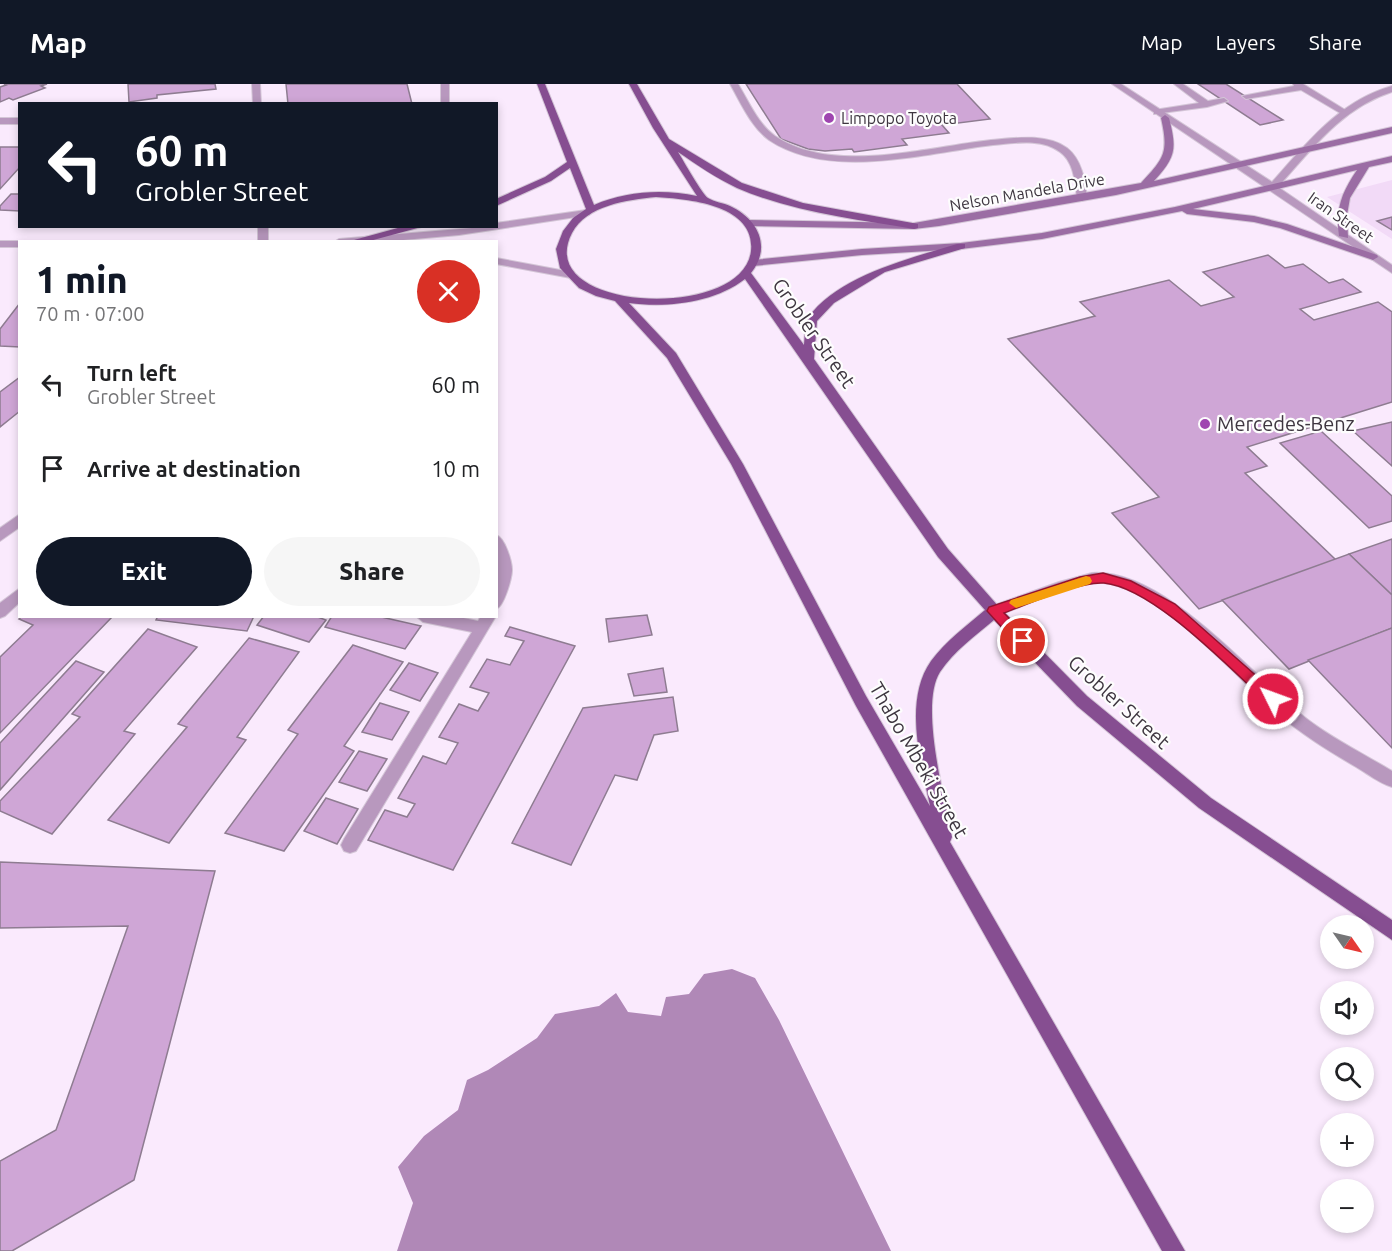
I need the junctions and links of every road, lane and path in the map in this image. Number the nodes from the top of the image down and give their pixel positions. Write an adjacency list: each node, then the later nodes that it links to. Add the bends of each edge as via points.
1 (256, 84): 12 (street)
2 (445, 84): 13 (street)
3 (541, 84): 23 (main road)
4 (633, 84): 20 (main road)
5 (734, 84): 29 (street, via 771,138 796,150 857,159 960,145 1041,141 1062,149 1072,160 1079,174)
6 (1116, 84): 16 (street, Iran Street)
7 (1178, 84): 14 (street)
8 (1299, 86): 10 (street); 15 (street)
9 (1392, 89): 15 (street, via 1364,98)
10 (1246, 96)
11 (1224, 101): 14 (street)
12 (257, 102)
13 (445, 102)
14 (1208, 104): 16 (street)
15 (1343, 111): 21 (street)
16 (1161, 115): 24 (street, Iran Street); 26 (main road, via 1171,154)
17 (0, 121): 18 (street)
18 (18, 121)
19 (1392, 130): 21 (main road, Nelson Mandela Drive)
20 (669, 142): 28 (main road); 35 (main road, via 741,186 825,210)
21 (1307, 150): 24 (main road, Nelson Mandela Drive); 27 (street)
22 (1392, 159): 25 (main road)
23 (573, 162): 30 (main road); 32 (main road)
24 (1241, 165): 26 (main road, Nelson Mandela Drive); 27 (street, Iran Street)
25 (1365, 166): 27 (main road); 38 (main road, via 1341,206)
26 (1145, 185): 29 (main road, Nelson Mandela Drive)
27 (1273, 188): 31 (main road); 38 (street, Iran Street)
28 (703, 198): 32 (main road, via 644,195); 33 (main road, via 729,208)
29 (1082, 198): 35 (main road, Nelson Mandela Drive)
30 (498, 201)
31 (1176, 210): 42 (main road, via 1042,236); 43 (main road, via 1254,219)
32 (588, 212): 34 (street); 47 (main road, via 573,224 562,243 563,262)
33 (748, 223): 35 (main road, Nelson Mandela Drive); 45 (main road, via 758,249)
34 (498, 226)
35 (914, 226)
36 (411, 228): 39 (main road)
37 (485, 228): 39 (street)
38 (1344, 236): 43 (street, Iran Street)
39 (359, 240)
40 (0, 244): 41 (street)
41 (18, 244)
42 (961, 246): 45 (main road, via 862,252); 49 (main road, via 881,270 830,301 812,320)
43 (1373, 257): 46 (street, Iran Street)
44 (498, 261): 47 (street)
45 (750, 268): 48 (main road, Thabo Mbeki Street, via 723,289 700,297 644,303); 49 (main road, Grobler Street)
46 (1392, 270)
47 (571, 275): 48 (main road, Thabo Mbeki Street)
48 (618, 298): 61 (main road, Thabo Mbeki Street, via 672,356 737,464 861,701)
49 (808, 362): 55 (main road, Grobler Street, via 937,544)
50 (18, 521): 51 (street)
51 (0, 536)
52 (498, 547): 54 (street, via 505,570)
53 (18, 595): 56 (street)
54 (498, 596)
55 (994, 611): 59 (street, via 1080,582 1103,578 1127,585 1170,608 1302,725); 61 (main road, via 942,659 930,676 925,699 927,737); 62 (main road, Grobler Street, via 1082,701 1205,803)
56 (0, 612)
57 (444, 618): 58 (street)
58 (485, 622): 60 (street)
59 (1392, 780)
60 (350, 845)
61 (946, 849): 63 (main road, Thabo Mbeki Street)
62 (1392, 931)
63 (1174, 1251)

